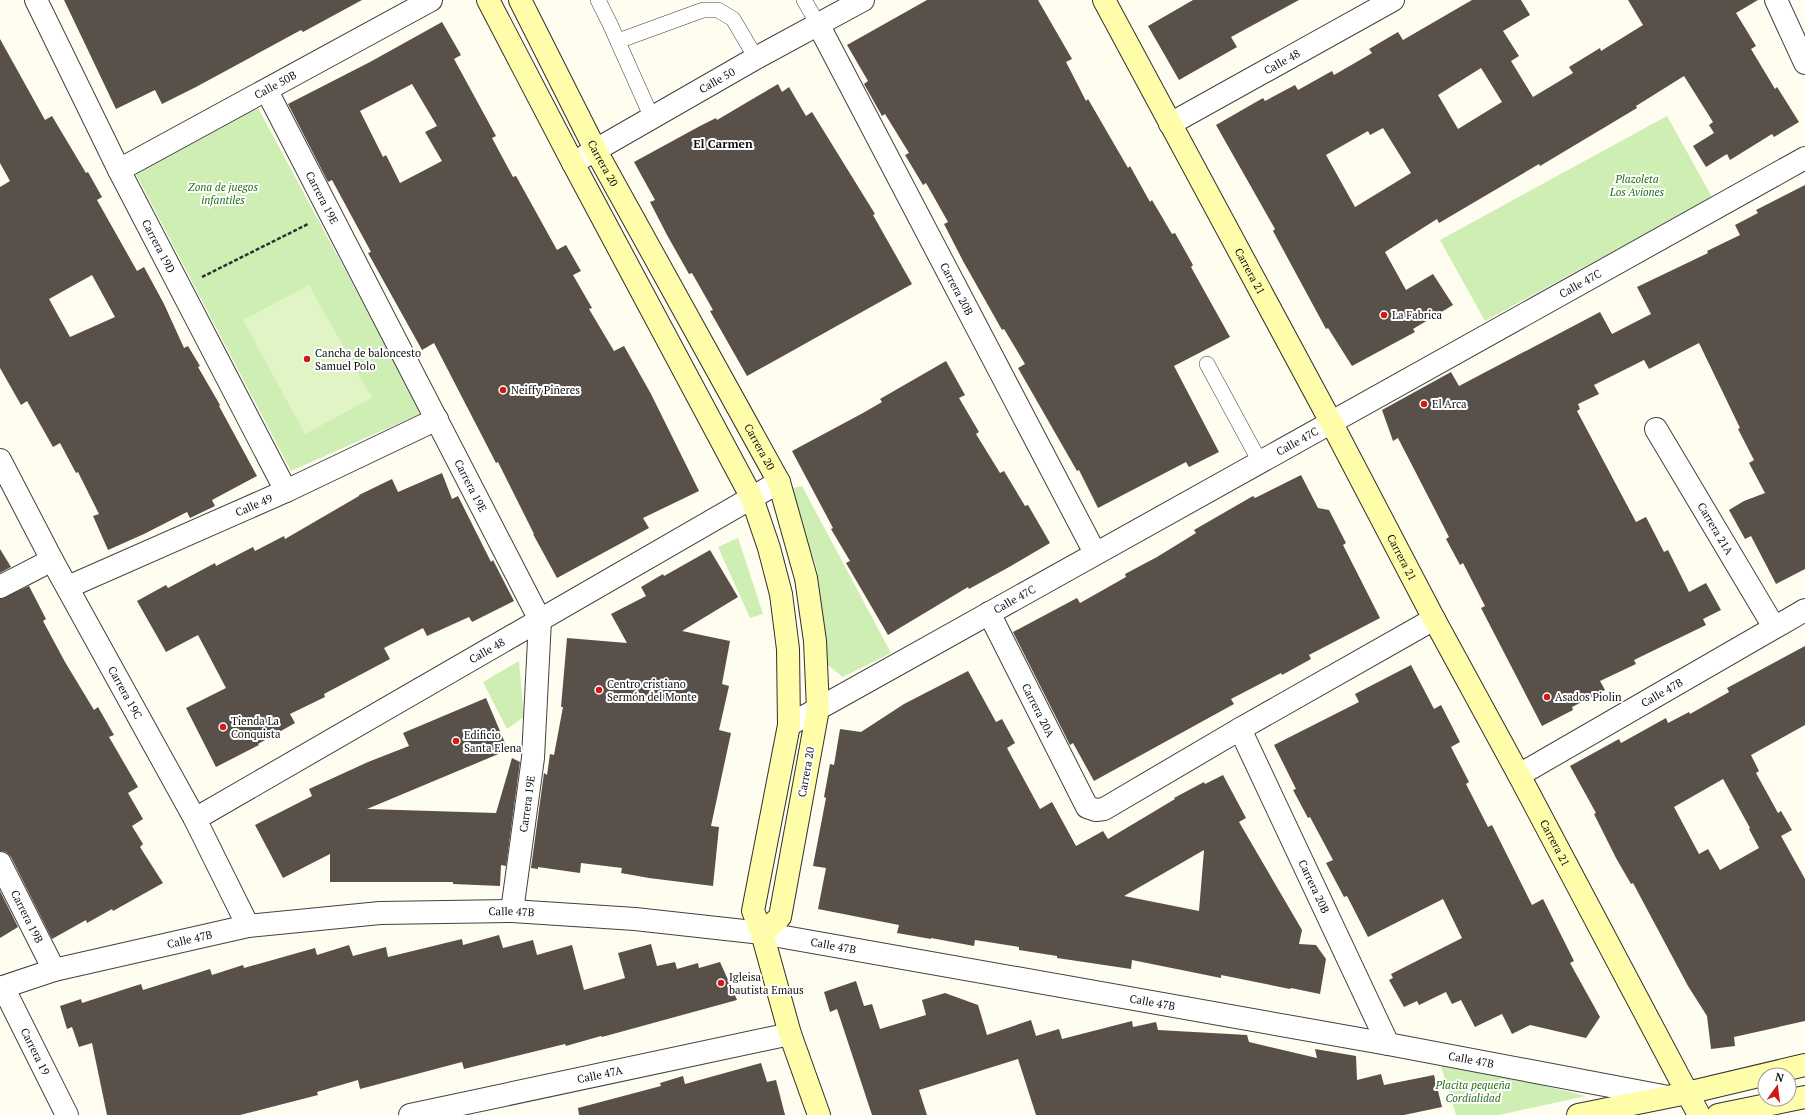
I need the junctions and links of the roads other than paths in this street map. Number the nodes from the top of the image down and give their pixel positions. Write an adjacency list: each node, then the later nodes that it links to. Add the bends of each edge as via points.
1 (36, 0): 21 (street, Carrera 19D)
2 (431, 0): 15 (street, Calle 50B)
3 (488, 0): 20 (street)
4 (520, 0): 18 (street, Carrera 20)
5 (598, 0): 12 (lane)
6 (804, 0): 11 (lane)
7 (863, 0): 11 (street, Calle 50)
8 (1104, 0): 17 (street, Carrera 21)
9 (1393, 0): 17 (street, Calle 48)
10 (1776, 0): 14 (street)
11 (818, 24): 13 (street, Calle 50); 31 (street, Carrera 20B)
12 (618, 41): 13 (lane, via 703,10 718,10 733,19); 16 (lane)
13 (756, 58): 16 (street, Calle 50)
14 (1805, 63)
15 (267, 91): 21 (street, Calle 50B); 23 (street, Carrera 19E)
16 (652, 118): 18 (street, Calle 50)
17 (1170, 124): 24 (street, Carrera 21)
18 (596, 151): 20 (street, Calle 50); 28 (street, Carrera 20)
19 (1805, 158): 24 (street, Calle 47C)
20 (573, 163): 30 (street)
21 (119, 170): 29 (street, Carrera 19D)
22 (1207, 364): 27 (lane)
23 (437, 419): 29 (street, Calle 49); 38 (street, Carrera 19E)
24 (1331, 422): 27 (street, Calle 47C); 37 (street, Carrera 21)
25 (1656, 429): 39 (street, Carrera 21A)
26 (0, 460): 32 (street, Carrera 19C)
27 (1260, 462): 31 (street, Calle 47C)
28 (779, 482): 30 (street, Calle 48); 40 (street, Carrera 20, via 806,578 815,641)
29 (286, 490): 34 (street, Calle 49)
30 (752, 498): 38 (street, Calle 48); 41 (street, via 781,594 788,649)
31 (1095, 554): 36 (street, Calle 47C)
32 (52, 560): 33 (street); 34 (street, Carrera 19C)
33 (0, 587)
34 (68, 587): 44 (street, Carrera 19C)
35 (1805, 610): 39 (street, Calle 47B)
36 (988, 613): 40 (street, Calle 47C); 42 (street, Carrera 20A, via 1087,807 1104,809)
37 (1434, 619): 42 (street); 43 (street, Carrera 21)
38 (540, 620): 44 (street, Calle 48); 46 (street, Carrera 19E, via 533,758)
39 (1774, 627): 43 (street, Calle 47B)
40 (818, 709): 41 (street, Calle 47C); 48 (street, Carrera 20, via 780,917)
41 (789, 725): 48 (street, via 753,911)
42 (1240, 729): 52 (street, Carrera 20B)
43 (1519, 775): 54 (street, Carrera 21)
44 (195, 819): 47 (street, Carrera 19C)
45 (0, 863): 49 (street, Carrera 19B)
46 (512, 911): 47 (street, Calle 47B, via 380,913); 48 (street, Calle 47B, via 635,919)
47 (248, 926): 49 (street, Calle 47B)
48 (762, 933): 51 (street); 52 (street, Calle 47B)
49 (54, 970): 50 (street, Calle 47B)
50 (1, 988): 57 (street, Carrera 19)
51 (790, 1034): 58 (street, Calle 47A); 59 (street)
52 (1388, 1044): 55 (street, Calle 47B)
53 (1805, 1065): 54 (street)
54 (1687, 1092): 55 (street); 61 (street, Carrera 21)
55 (1663, 1096): 60 (street)
56 (1805, 1097): 62 (street)
57 (67, 1115)
58 (410, 1115)
59 (819, 1115)
60 (1578, 1115)
61 (1699, 1115)
62 (1718, 1115)

